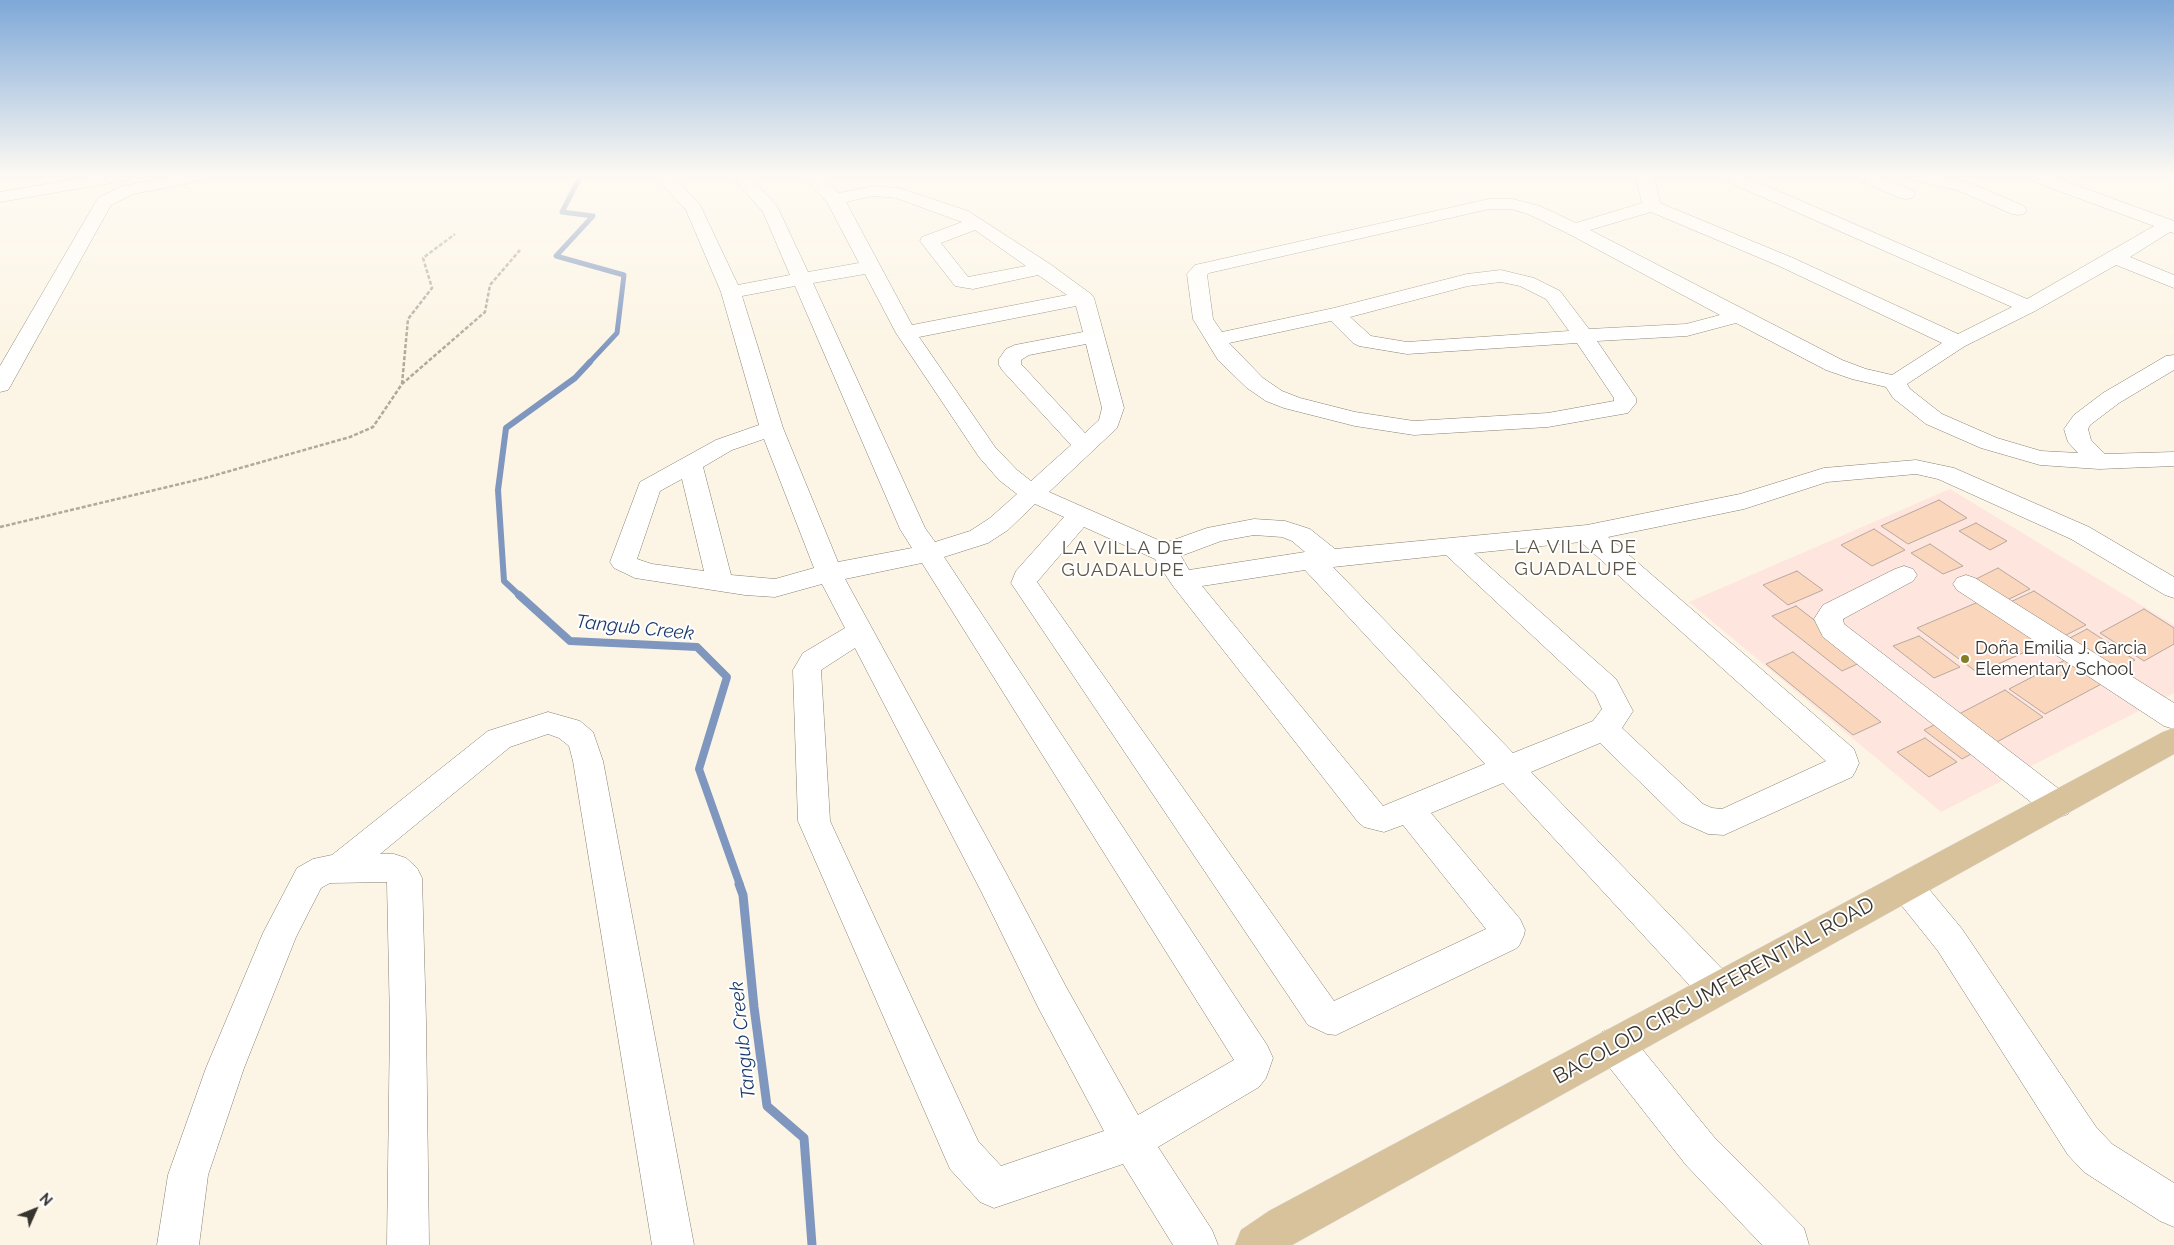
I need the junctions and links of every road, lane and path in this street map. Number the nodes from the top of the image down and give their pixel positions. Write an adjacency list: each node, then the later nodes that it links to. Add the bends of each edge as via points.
1 (85, 235): 32 (street)
2 (454, 235): 31 (path, via 423,258 432,288 408,319)
3 (705, 235): 19 (street)
4 (783, 235): 17 (street)
5 (854, 235): 15 (street)
6 (945, 235): 16 (street, via 929,241 962,282 973,283)
7 (995, 235): 16 (street)
8 (1352, 235): 27 (street, via 1202,269 1196,274 1202,319)
9 (1585, 235): 23 (street)
10 (1722, 235): 28 (street)
11 (1864, 235): 21 (street)
12 (2155, 235): 14 (street)
13 (520, 250): 31 (path, via 490,284 485,312)
14 (2115, 258): 18 (street); 21 (street)
15 (870, 267): 17 (street); 24 (street)
16 (1043, 268): 20 (street)
17 (803, 279): 19 (street); 43 (street, via 913,529)
18 (2174, 282)
19 (731, 292): 33 (street)
20 (1084, 298): 24 (street); 25 (street)
21 (2028, 307): 28 (street)
22 (1336, 314): 26 (street, via 1366,342 1407,348); 26 (street, via 1467,280 1501,276 1527,282 1553,295); 27 (street)
23 (1738, 316): 26 (street, via 1687,330); 30 (street, via 1834,365)
24 (906, 333): 38 (street, via 988,452 1008,475)
25 (1095, 336): 34 (street, via 1113,408 1109,423); 34 (street, via 1023,350 1010,359 1010,365)
26 (1583, 336): 27 (street, via 1625,398 1620,408 1548,420 1414,428 1355,419 1274,396 1226,355)
27 (1216, 340)
28 (1958, 342): 30 (street)
29 (2174, 361): 36 (street, via 2110,398 2082,420 2076,429 2080,442)
30 (1895, 382): 36 (street, via 1901,393 1934,419 1989,443 2040,458)
31 (402, 384): 40 (path, via 372,427 350,437 205,478)
32 (0, 386)
33 (771, 428): 37 (street, via 724,445); 46 (street)
34 (1084, 446): 38 (street)
35 (2174, 459): 36 (street)
36 (2099, 462)
37 (690, 463): 49 (street); 49 (street, via 649,487 623,562 635,570)
38 (1031, 493): 39 (street); 43 (street, via 999,524 979,537)
39 (1080, 515): 44 (street); 58 (street, via 1025,577 1024,583 1327,1018 1336,1018 1507,934 1508,930)
40 (0, 527)
41 (1587, 533): 42 (street); 51 (street, via 1744,501 1824,475 1922,467 1944,473 2080,533); 54 (street, via 1843,758 1844,763 1841,768 1724,822 1708,821 1692,813)
42 (1452, 546): 45 (street); 54 (street, via 1606,686 1618,711)
43 (929, 553): 46 (street); 63 (street, via 1254,1058 1246,1074)
44 (1164, 553): 45 (street, via 1216,534 1254,527 1285,529 1301,535); 48 (street)
45 (1320, 559): 48 (street); 56 (street)
46 (829, 573): 49 (street, via 775,588); 52 (street)
47 (1904, 575): 57 (street, via 1834,612 1828,619 1834,630)
48 (1182, 580): 58 (street, via 1369,813 1384,819)
49 (720, 583)
50 (1966, 584): 53 (street)
51 (2174, 589)
52 (860, 632): 63 (street); 63 (street, via 813,660 807,670 814,821 964,1155 994,1188)
53 (2174, 718)
54 (1604, 729): 56 (street)
55 (2174, 740): 57 (main road, BACOLOD CIRCUMFERENTIAL ROAD)
56 (1508, 768): 58 (street); 61 (street)
57 (2057, 805): 60 (main road, BACOLOD CIRCUMFERENTIAL ROAD)
58 (1408, 808)
59 (338, 869): 67 (street, via 325,869 309,878 280,933 225,1068 188,1175); 68 (street, via 394,868 405,878); 69 (street, via 499,739 548,723 569,729 582,740)
60 (1906, 886): 61 (main road, BACOLOD CIRCUMFERENTIAL ROAD); 64 (street, via 1950,940 2082,1141 2098,1158)
61 (1717, 989): 62 (main road, BACOLOD CIRCUMFERENTIAL ROAD)
62 (1616, 1045): 65 (main road, BACOLOD CIRCUMFERENTIAL ROAD); 66 (street, via 1700,1151)
63 (1131, 1141): 70 (street)
64 (2174, 1207)
65 (1278, 1239)
66 (1789, 1243)
67 (178, 1245)
68 (408, 1245)
69 (673, 1245)
70 (1197, 1245)

